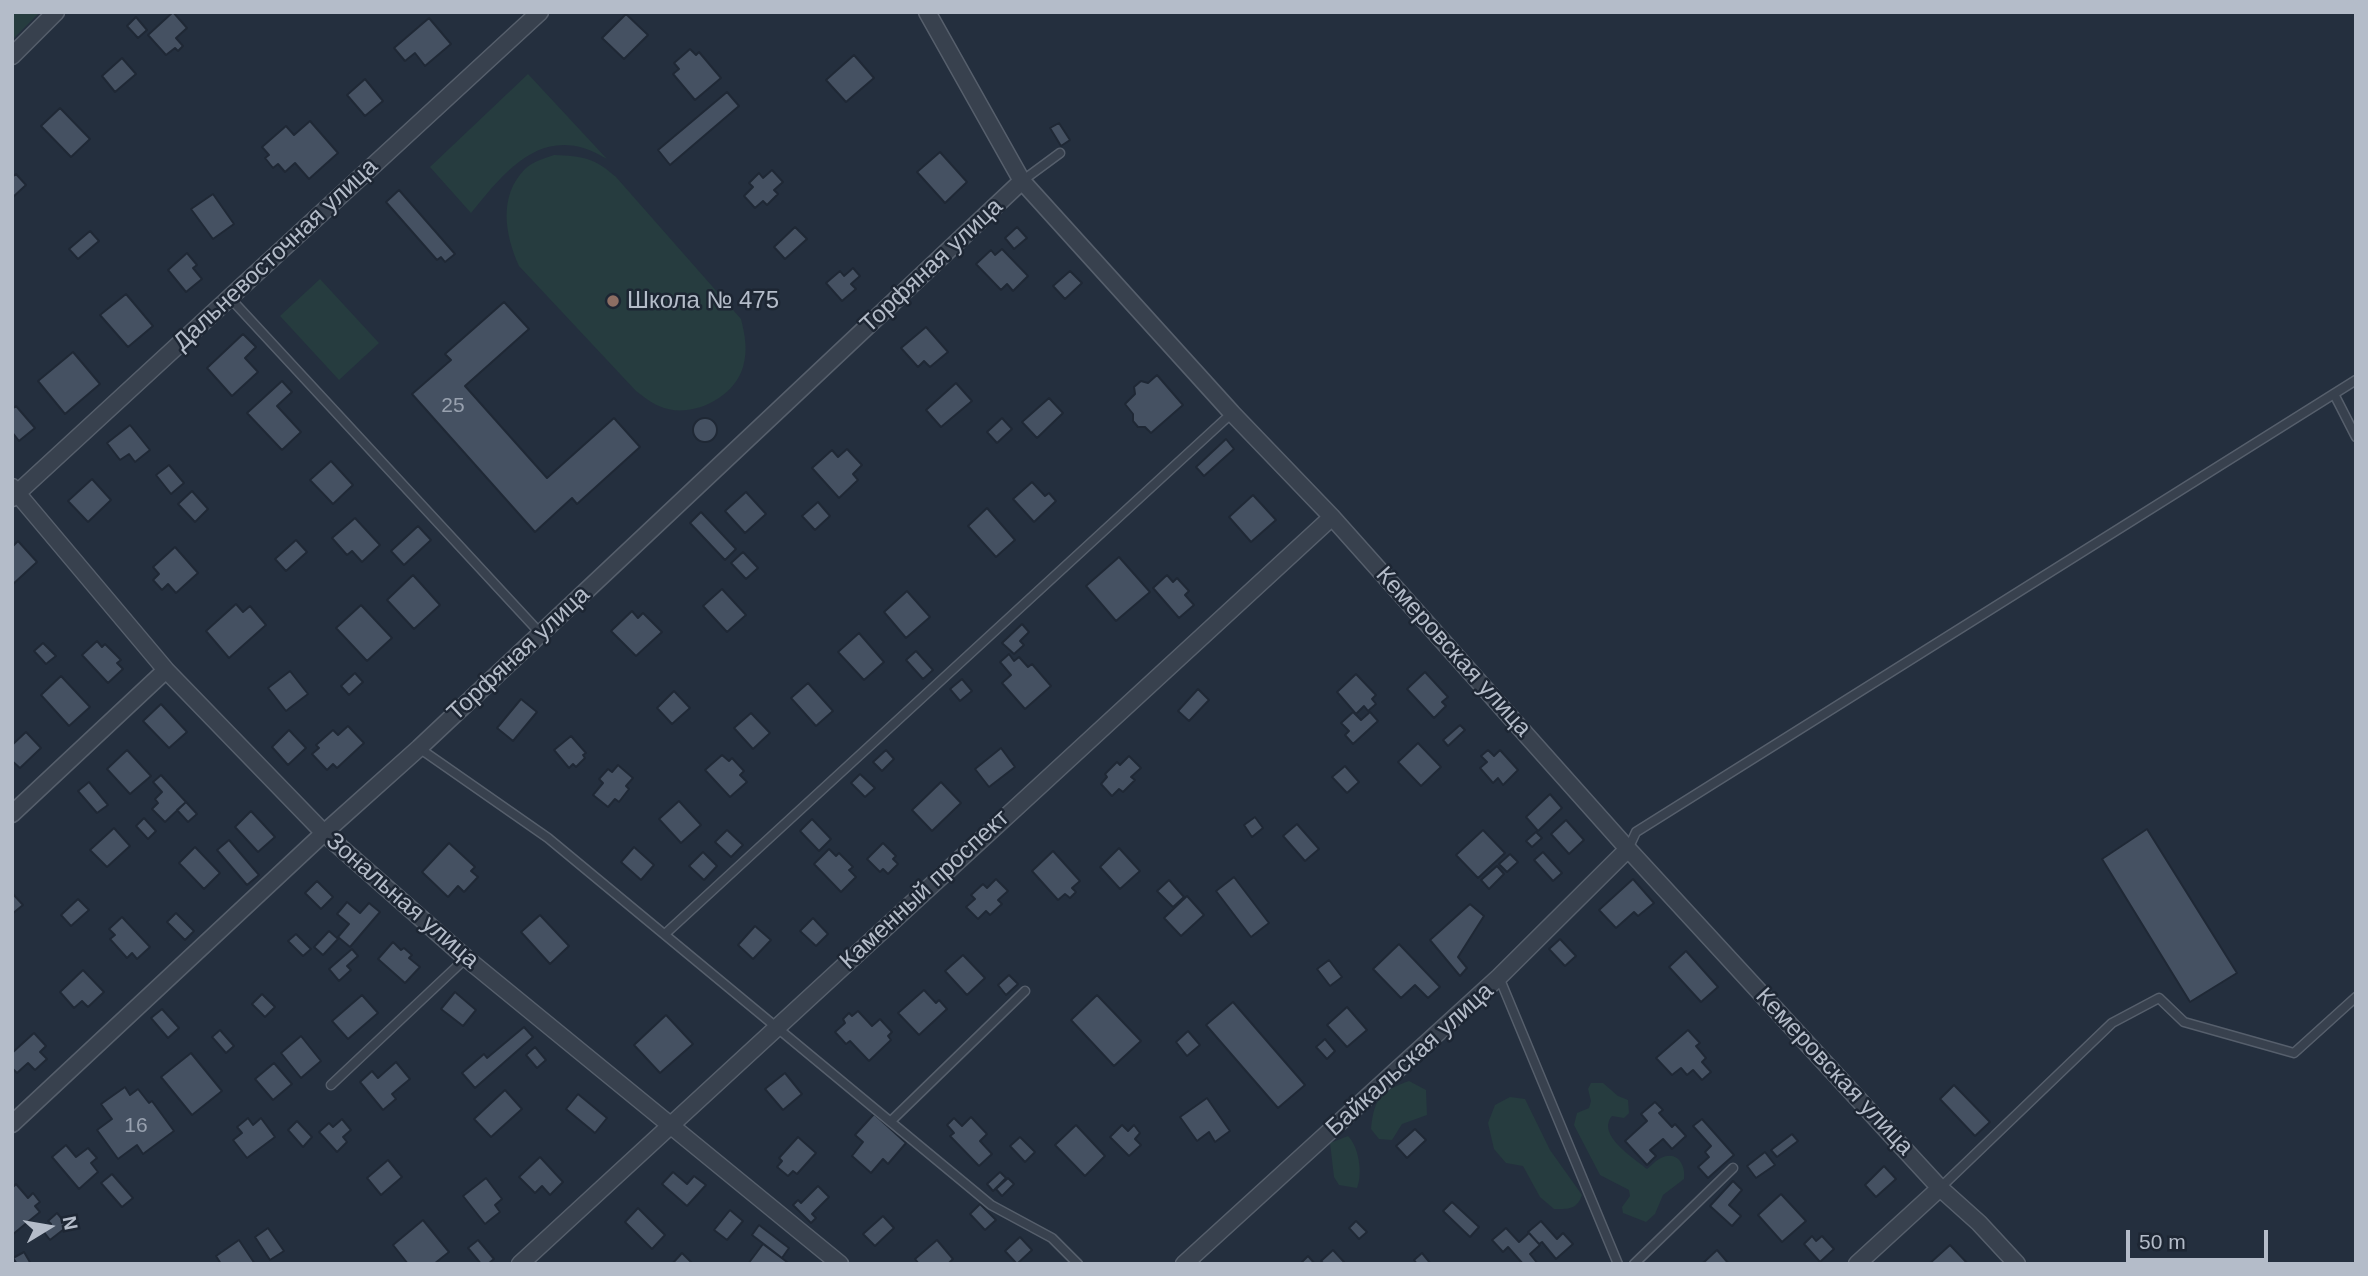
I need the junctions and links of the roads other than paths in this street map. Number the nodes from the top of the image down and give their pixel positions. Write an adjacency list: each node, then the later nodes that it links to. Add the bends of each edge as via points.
1 (56, 12): 4 (street)
2 (540, 12): 7 (street, Дальневосточная улица)
3 (927, 12): 6 (street, Кемеровская улица)
4 (12, 56)
5 (1060, 153): 6 (lane)
6 (1022, 181): 10 (street, Кемеровская улица); 14 (street, Торфяная улица)
7 (230, 298): 12 (street, Дальневосточная улица); 14 (lane)
8 (2356, 380): 9 (lane)
9 (2334, 394): 11 (lane); 19 (lane, via 1636,832)
10 (1232, 413): 13 (street, Кемеровская улица); 20 (lane)
11 (2356, 437)
12 (14, 493): 15 (street, Зональная улица)
13 (1332, 517): 19 (street, Кемеровская улица); 25 (street, Каменный проспект)
14 (541, 634): 16 (street, Торфяная улица)
15 (166, 670): 17 (street); 18 (street, Зональная улица)
16 (419, 748): 18 (street, Торфяная улица); 20 (lane, via 548,838)
17 (12, 814)
18 (324, 833): 21 (street, Зональная улица); 28 (street, Торфяная улица)
19 (1628, 849): 22 (street, Байкальская улица); 31 (street, Кемеровская улица)
20 (666, 934): 25 (lane)
21 (466, 958): 26 (lane); 29 (street, Зональная улица)
22 (1500, 977): 35 (street, Байкальская улица); 36 (lane)
23 (1025, 991): 27 (lane)
24 (2356, 997): 31 (lane, via 2294,1053 2184,1022 2159,998 2112,1023)
25 (777, 1026): 27 (lane); 29 (street, Каменный проспект)
26 (331, 1085)
27 (891, 1121): 34 (lane, via 991,1205 1052,1238)
28 (12, 1124)
29 (670, 1125): 32 (street, Каменный проспект); 33 (street, Зональная улица)
30 (1733, 1168): 37 (lane)
31 (1940, 1188): 38 (street); 39 (street, Кемеровская улица)
32 (520, 1264)
33 (840, 1264)
34 (1078, 1264)
35 (1185, 1264)
36 (1618, 1264)
37 (1634, 1264)
38 (1857, 1264)
39 (2017, 1264)

